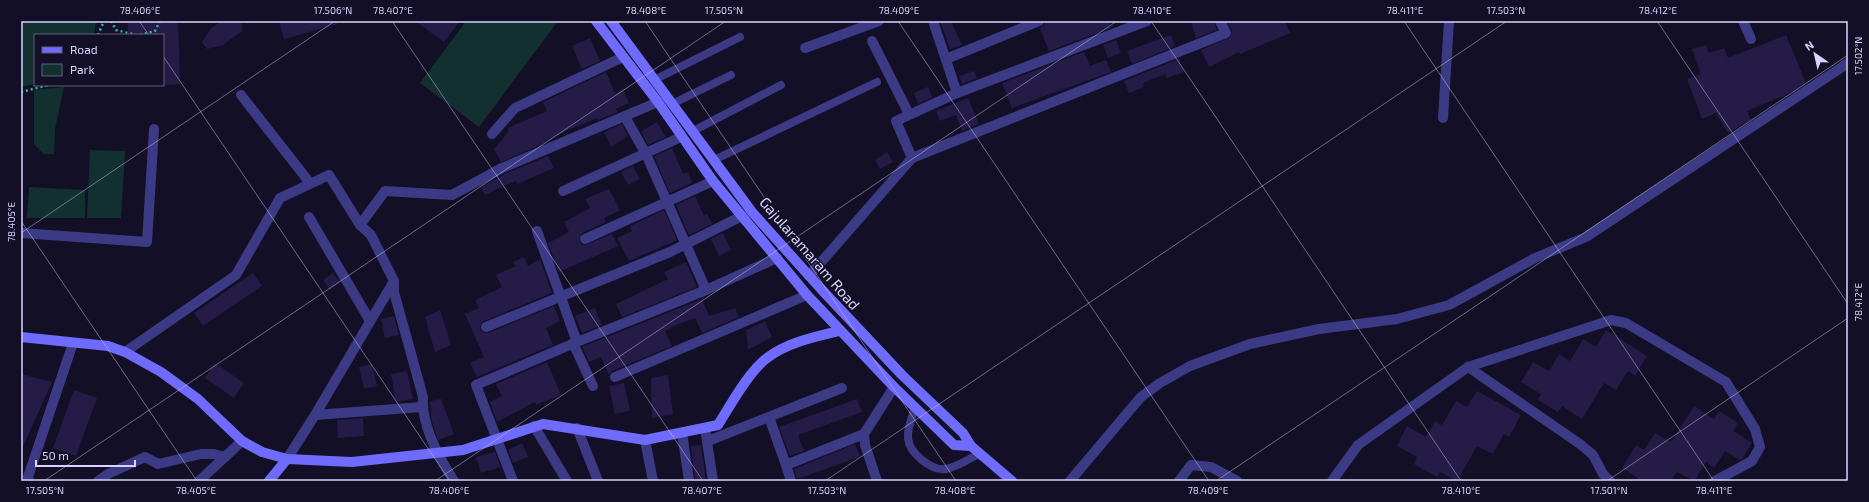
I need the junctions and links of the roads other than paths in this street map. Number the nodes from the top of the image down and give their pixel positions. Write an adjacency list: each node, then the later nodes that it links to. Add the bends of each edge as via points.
1 (596, 21): 14 (main road)
2 (879, 21): 13 (street)
3 (933, 21): 15 (street)
4 (1040, 21): 15 (street)
5 (1147, 21): 21 (street)
6 (1220, 21): 33 (street, via 1226,33)
7 (1449, 21): 27 (street)
8 (1743, 21): 11 (street)
9 (614, 22): 18 (main road, Gajularamaram Road)
10 (740, 37): 18 (lane)
11 (1751, 39)
12 (872, 41): 25 (street)
13 (805, 48)
14 (623, 57): 23 (main road); 30 (street, via 516,108)
15 (946, 59): 21 (street)
16 (1848, 63): 97 (street, via 1586,236 1535,258 1449,305 1398,319 1319,329 1250,344 1190,366 1141,397)
17 (731, 75): 24 (lane)
18 (654, 80): 24 (main road, Gajularamaram Road)
19 (877, 82): 34 (lane)
20 (781, 85): 29 (lane)
21 (957, 93): 25 (street)
22 (241, 95): 36 (street)
23 (658, 102): 26 (street); 31 (main road)
24 (672, 104): 29 (main road, Gajularamaram Road)
25 (909, 114): 33 (street, via 896,121)
26 (625, 118): 32 (street); 41 (street, via 502,168 452,194 386,191)
27 (1443, 118)
28 (154, 129): 43 (street, via 147,242)
29 (693, 131): 34 (main road, Gajularamaram Road)
30 (492, 134)
31 (681, 137): 32 (street); 35 (main road)
32 (646, 154): 37 (street); 38 (street)
33 (912, 158): 47 (street)
34 (714, 160): 47 (main road, Gajularamaram Road, via 752,212)
35 (714, 181): 38 (street); 39 (main road)
36 (310, 183): 41 (street, via 329,175); 58 (street, via 280,198 236,275)
37 (564, 191)
38 (668, 200): 44 (street); 45 (street)
39 (742, 216): 45 (street); 46 (main road)
40 (309, 217): 52 (street)
41 (360, 225): 48 (street, via 370,235)
42 (537, 231): 51 (street)
43 (21, 233)
44 (585, 239)
45 (687, 244): 49 (street); 51 (street)
46 (777, 258): 49 (street); 50 (main road)
47 (809, 276): 77 (main road, Gajularamaram Road, via 902,375 964,434)
48 (394, 281): 52 (street); 64 (street, via 394,292 423,397)
49 (706, 290): 56 (street)
50 (807, 295): 54 (main road); 60 (street)
51 (560, 297): 53 (street); 56 (street)
52 (370, 321): 66 (street)
53 (486, 328)
54 (839, 330): 62 (main road); 70 (main road, via 784,347 766,358 749,378 718,425)
55 (21, 337): 57 (main road)
56 (575, 342): 61 (street); 73 (street, via 476,385)
57 (73, 343): 58 (main road, via 108,346); 83 (street, via 28,477)
58 (126, 352): 75 (main road, via 161,372 192,395)
59 (1468, 367): 100 (street, via 1358,445); 101 (street, via 1580,444 1593,455 1603,474); 102 (street, via 1611,320 1626,324 1726,382 1755,429 1760,447 1752,461)
60 (614, 377)
61 (593, 386)
62 (894, 387): 65 (main road); 72 (street)
63 (842, 388): 67 (street)
64 (422, 407): 66 (street); 78 (street)
65 (915, 408): 77 (main road, via 954,445); 79 (lane, via 908,439 912,448 931,466 945,469)
66 (315, 415): 81 (street)
67 (769, 417): 76 (street); 82 (street)
68 (534, 426): 69 (main road, via 542,424); 73 (main road); 89 (street)
69 (577, 428): 74 (main road); 90 (street)
70 (705, 428): 71 (main road); 76 (street)
71 (682, 432): 74 (main road); 92 (street)
72 (864, 434): 82 (street); 95 (street)
73 (497, 437): 78 (main road, via 463,450); 88 (street)
74 (645, 440): 91 (street)
75 (242, 441): 80 (street); 81 (main road, via 262,452)
76 (708, 441): 93 (street)
77 (971, 446): 79 (main road, Gajularamaram Road)
78 (436, 453): 81 (main road, via 352,462); 87 (street)
79 (979, 454): 96 (main road, Gajularamaram Road)
80 (225, 457): 84 (street, via 196,454 158,464 144,457); 85 (street)
81 (286, 458): 86 (main road)
82 (786, 465): 94 (street)
83 (29, 481)
84 (98, 481)
85 (199, 481)
86 (269, 481)
87 (454, 481)
88 (513, 481)
89 (567, 481)
90 (598, 481)
91 (653, 481)
92 (689, 481)
93 (713, 481)
94 (791, 481)
95 (877, 481)
96 (1012, 481)
97 (1070, 481)
98 (1178, 481): 99 (street, via 1191,465 1211,467)
99 (1237, 481)
100 (1332, 481)
101 (1610, 481)
102 (1715, 481)

